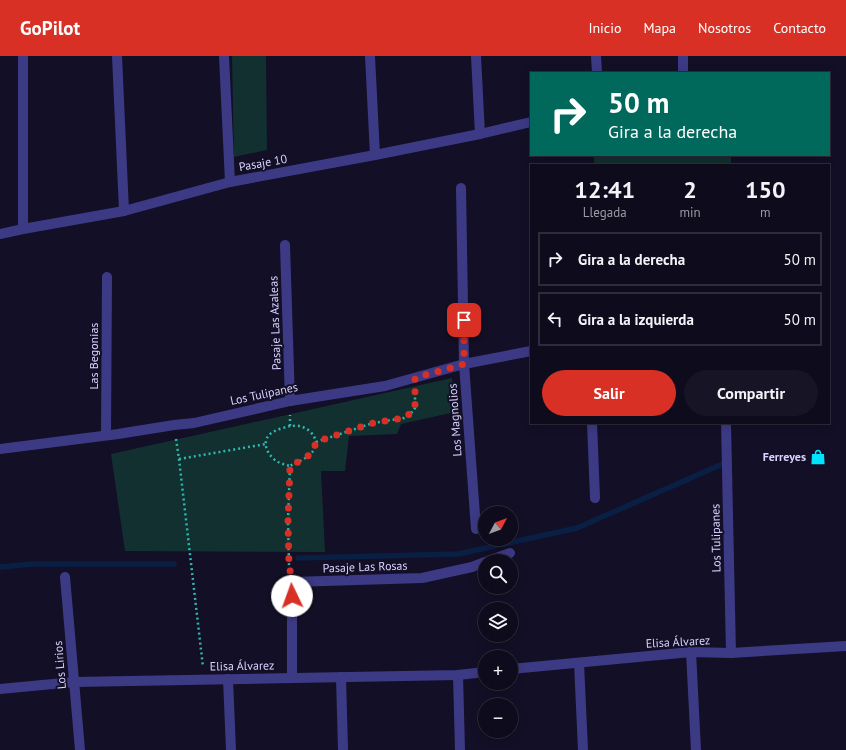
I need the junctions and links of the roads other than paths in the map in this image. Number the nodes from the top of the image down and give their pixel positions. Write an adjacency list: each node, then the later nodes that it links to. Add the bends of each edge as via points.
1 (23, 56): 16 (street)
2 (117, 56): 15 (street)
3 (224, 56): 13 (street)
4 (370, 56): 12 (street)
5 (476, 56): 11 (street)
6 (596, 56): 8 (street)
7 (682, 56): 9 (street)
8 (597, 72)
9 (683, 72)
10 (530, 122): 11 (street, Pasaje 10)
11 (480, 134): 12 (street, Pasaje 10)
12 (376, 155): 13 (street, Pasaje 10)
13 (230, 182): 15 (street, Pasaje 10)
14 (461, 188): 21 (street, Los Magnolios)
15 (124, 211): 16 (street, Pasaje 10)
16 (23, 229): 17 (street, Pasaje 10)
17 (0, 234)
18 (285, 245): 22 (street, Pasaje Las Azaleas)
19 (107, 277): 25 (street, Las Begonias)
20 (530, 351): 21 (street, Los Tulipanes)
21 (464, 364): 22 (street, Los Tulipanes, via 385,386); 28 (street, Los Magnolios)
22 (290, 401): 25 (street, Los Tulipanes, via 194,423)
23 (592, 424): 27 (street)
24 (726, 424): 33 (street, Los Tulipanes)
25 (106, 435): 26 (street, Los Tulipanes)
26 (0, 449)
27 (595, 498)
28 (476, 529)
29 (478, 565): 39 (street, Pasaje Las Rosas, via 422,578 292,582)
30 (65, 577): 41 (street, Los Lirios)
31 (846, 646): 33 (street, Elisa Álvarez)
32 (691, 652): 33 (street, Elisa Álvarez); 34 (street, Elisa Álvarez); 48 (street)
33 (731, 653)
34 (579, 662): 35 (street, Elisa Álvarez); 47 (street)
35 (518, 668)
36 (478, 673): 37 (street, Elisa Álvarez)
37 (458, 675): 38 (street, Elisa Álvarez); 46 (street)
38 (341, 677): 39 (street, Elisa Álvarez); 45 (street)
39 (292, 678): 40 (street, Elisa Álvarez)
40 (228, 679): 41 (street, Elisa Álvarez); 44 (street)
41 (74, 682): 42 (street, Elisa Álvarez); 43 (street, Los Lirios)
42 (0, 689)
43 (80, 750)
44 (231, 750)
45 (343, 750)
46 (460, 750)
47 (583, 750)
48 (696, 750)

